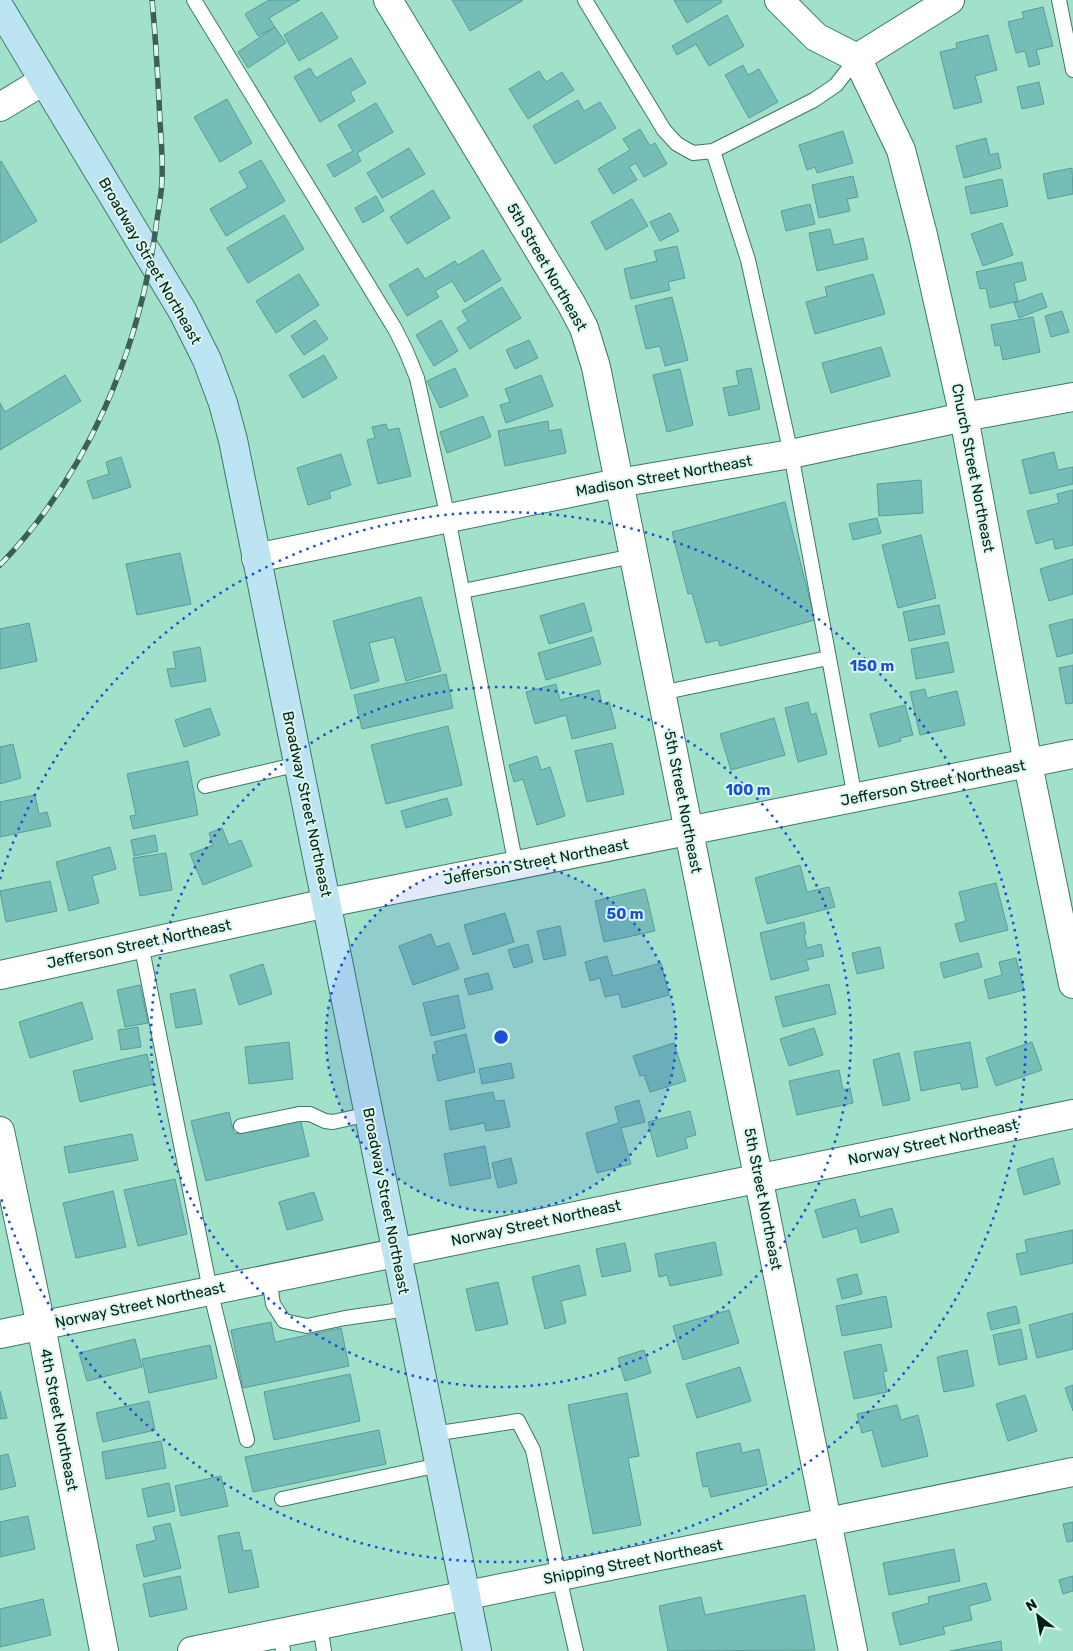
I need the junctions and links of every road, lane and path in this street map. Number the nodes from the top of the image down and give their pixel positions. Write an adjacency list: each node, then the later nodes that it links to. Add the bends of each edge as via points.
1 (194, 0): 17 (lane, via 406,350 417,378)
2 (388, 0): 16 (street, 5th Street Northeast, via 584,328 596,367)
3 (585, 0): 12 (lane, via 664,130 677,144 693,153)
4 (779, 0): 8 (street, via 816,37)
5 (950, 0): 8 (street)
6 (1059, 0): 9 (lane)
7 (0, 8): 10 (main road, Broadway Street Northeast)
8 (857, 58): 12 (lane, via 836,85 814,100); 14 (street, Church Street Northeast, via 901,150 924,235)
9 (1073, 70)
10 (43, 81): 11 (street); 19 (main road, Broadway Street Northeast, via 183,312 207,360 233,440)
11 (0, 107)
12 (713, 151): 15 (lane, via 748,260)
13 (1073, 397): 14 (street, Madison Street Northeast)
14 (964, 417): 15 (street, Madison Street Northeast); 25 (street, Church Street Northeast)
15 (790, 454): 16 (street, Madison Street Northeast); 21 (lane)
16 (618, 483): 17 (street, Madison Street Northeast); 18 (street, 5th Street Northeast)
17 (448, 518): 19 (street, Madison Street Northeast); 20 (lane)
18 (633, 556): 20 (lane); 22 (street, 5th Street Northeast)
19 (256, 558): 24 (main road, Broadway Street Northeast)
20 (462, 591): 29 (lane)
21 (828, 658): 22 (lane); 27 (lane)
22 (661, 693): 28 (street, 5th Street Northeast)
23 (1073, 754): 25 (street, Jefferson Street Northeast)
24 (298, 764): 26 (lane); 30 (main road, Broadway Street Northeast)
25 (1028, 764): 27 (street, Jefferson Street Northeast); 33 (street, Church Street Northeast)
26 (205, 786)
27 (855, 798): 28 (street, Jefferson Street Northeast)
28 (688, 832): 29 (street, Jefferson Street Northeast); 38 (street, 5th Street Northeast)
29 (516, 866): 30 (street, Jefferson Street Northeast)
30 (327, 903): 31 (street, Jefferson Street Northeast); 34 (main road, Broadway Street Northeast)
31 (141, 944): 32 (street, Jefferson Street Northeast); 41 (lane)
32 (0, 975)
33 (1073, 984)
34 (369, 1114): 36 (lane, via 333,1122 310,1114 299,1114); 39 (main road, Broadway Street Northeast)
35 (1073, 1114): 38 (street, Norway Street Northeast)
36 (241, 1126)
37 (0, 1131): 43 (street, 4th Street Northeast)
38 (758, 1178): 39 (street, Norway Street Northeast); 50 (street, 5th Street Northeast)
39 (397, 1252): 40 (street, Norway Street Northeast); 42 (main road, Broadway Street Northeast)
40 (269, 1278): 41 (street, Norway Street Northeast); 42 (lane, via 273,1304 284,1321 307,1326)
41 (210, 1290): 43 (street, Norway Street Northeast); 46 (lane)
42 (408, 1308): 45 (main road, Broadway Street Northeast)
43 (41, 1326): 44 (street, Norway Street Northeast); 55 (street, 4th Street Northeast)
44 (0, 1334)
45 (433, 1434): 47 (main road, Broadway Street Northeast); 51 (lane, via 518,1421 533,1450)
46 (247, 1440)
47 (439, 1465): 49 (lane); 52 (main road, Broadway Street Northeast)
48 (1073, 1472): 50 (street, Shipping Street Northeast)
49 (282, 1499)
50 (828, 1522): 51 (street, Shipping Street Northeast); 59 (street, 5th Street Northeast)
51 (559, 1577): 52 (street, Shipping Street Northeast); 58 (lane)
52 (465, 1596): 53 (street, Shipping Street Northeast); 57 (main road, Broadway Street Northeast)
53 (322, 1638): 54 (street, Shipping Street Northeast)
54 (281, 1642): 56 (street, Shipping Street Northeast)
55 (104, 1651)
56 (192, 1651)
57 (476, 1651)
58 (576, 1651)
59 (853, 1651)

